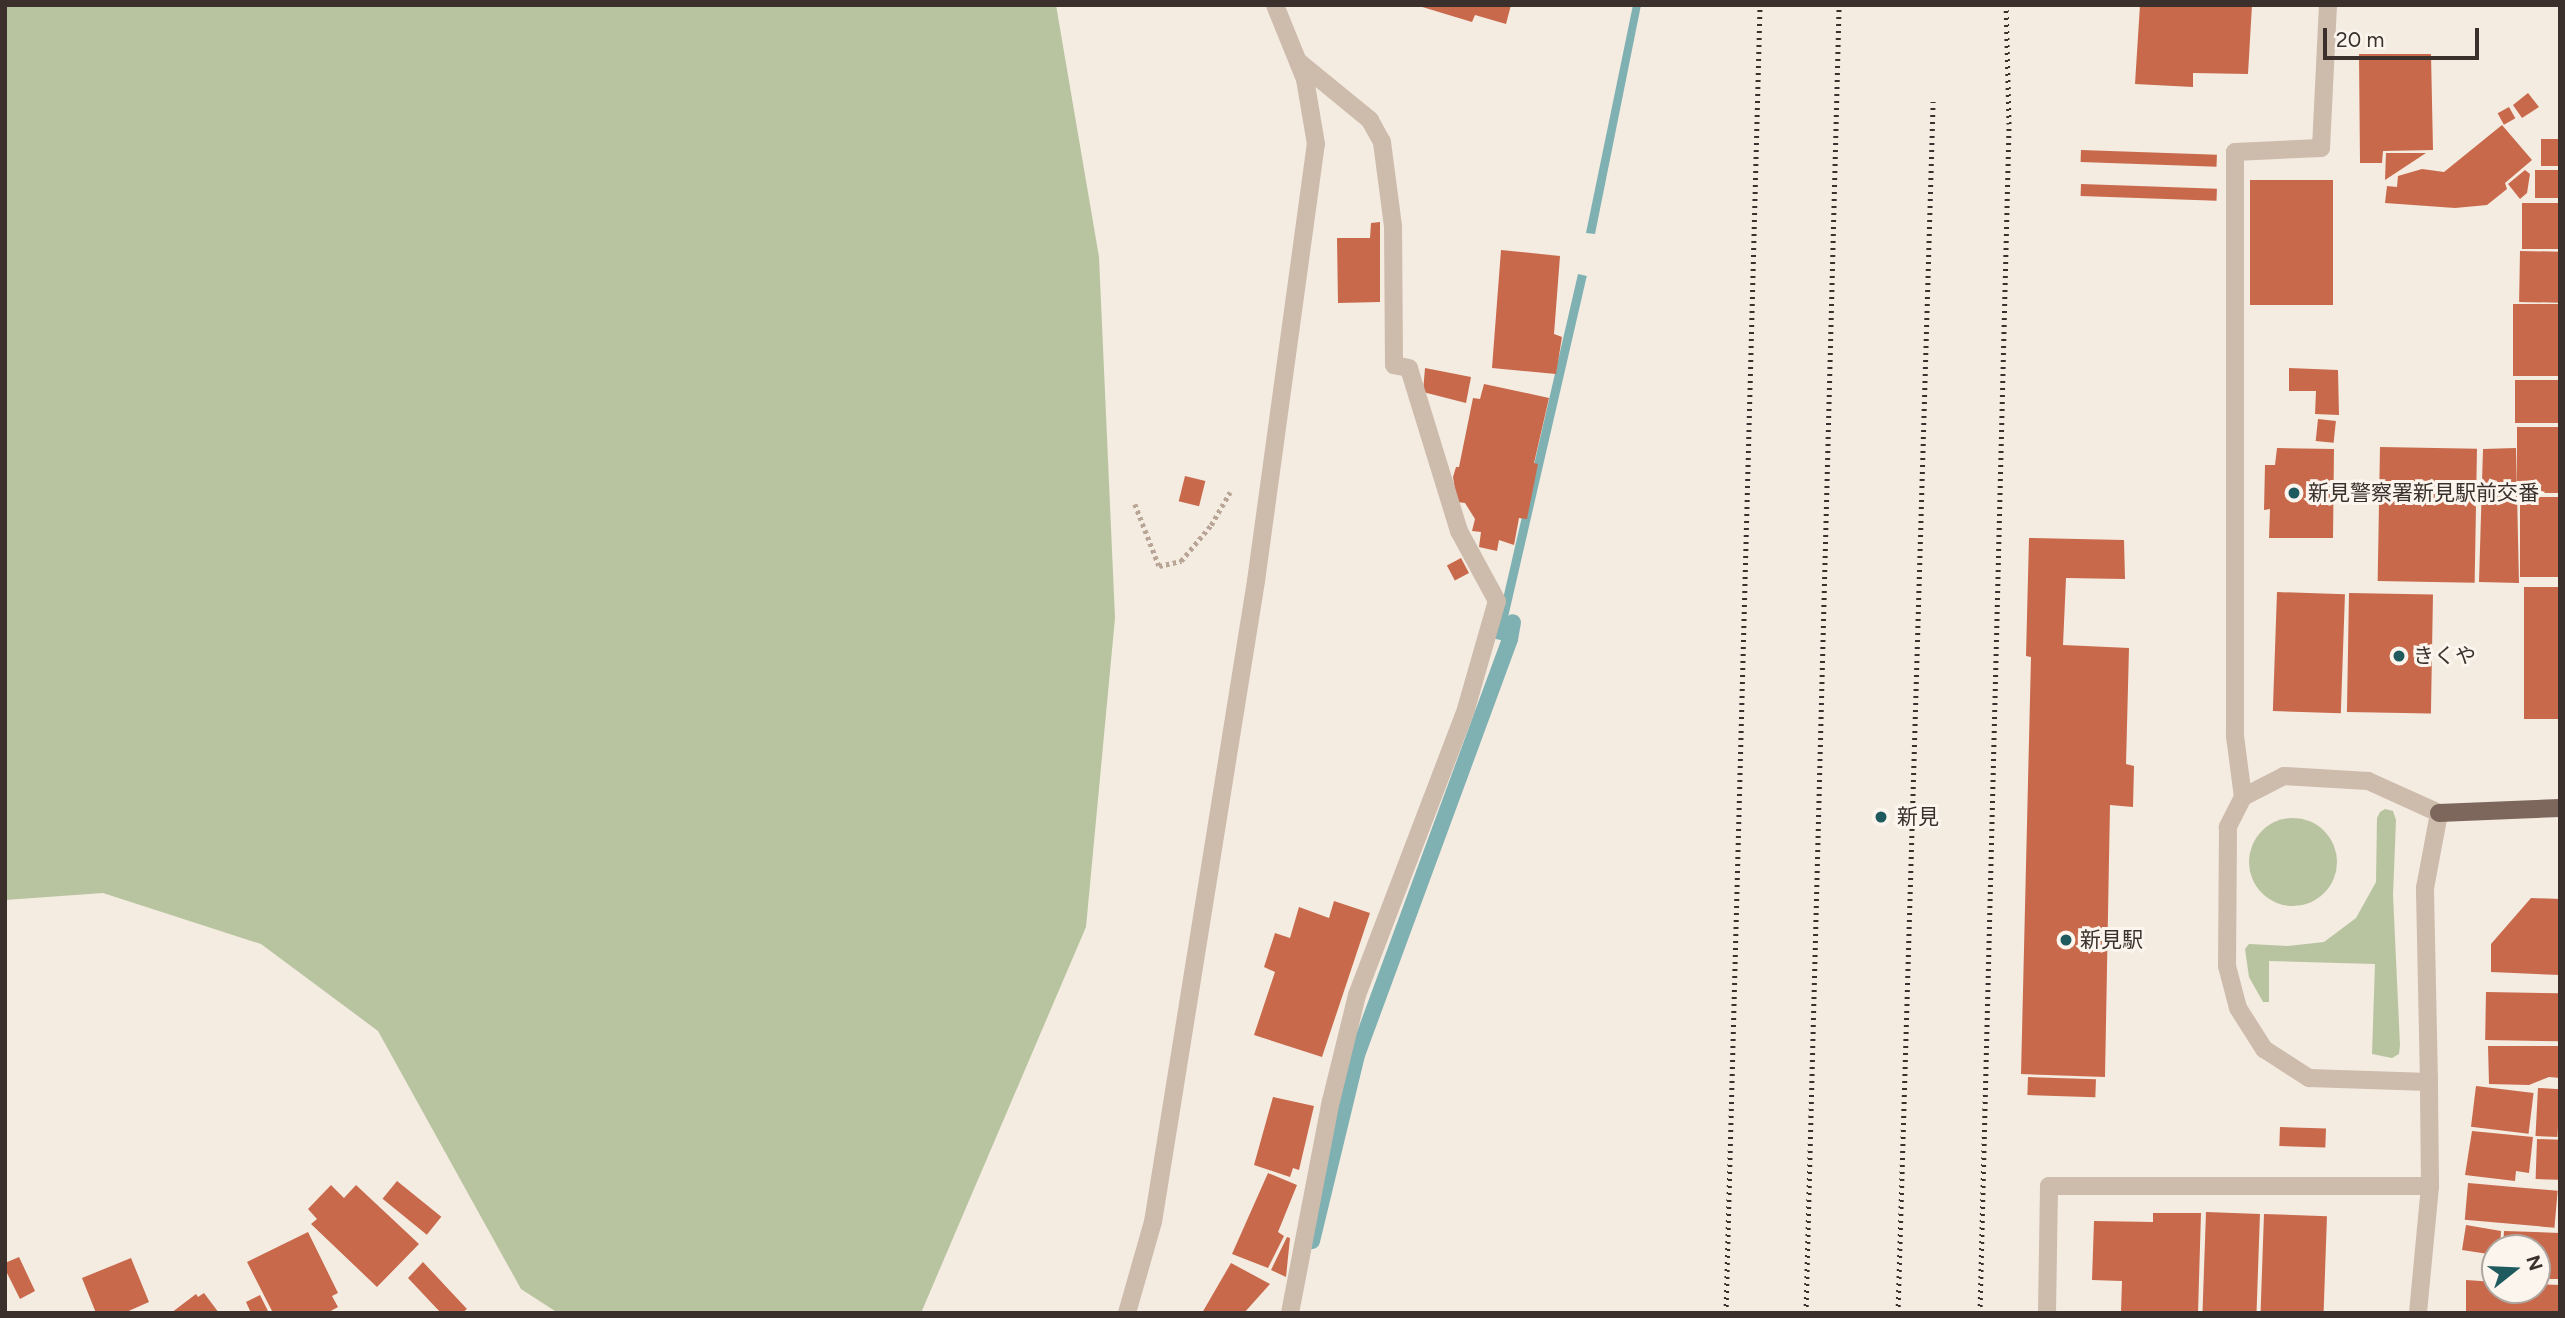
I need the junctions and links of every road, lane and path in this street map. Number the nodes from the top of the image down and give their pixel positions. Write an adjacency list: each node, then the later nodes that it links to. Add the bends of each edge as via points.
1 (1275, 5): 3 (street)
2 (2328, 5): 6 (street, via 2321,148 2235,152 2235,736)
3 (1298, 61): 4 (street, via 1316,144); 12 (street, via 1370,120 1382,142 1393,226 1394,365 1409,368 1459,531 1497,601 1466,709 1357,995 1331,1101)
4 (1274, 451): 5 (path, via 1250,458 1211,525 1181,561 1159,566); 11 (street, via 1153,1222)
5 (1135, 504)
6 (2243, 797): 8 (street, via 2284,776 2368,781); 9 (street, via 2228,827 2227,966 2238,1008 2264,1049 2309,1078)
7 (2560, 808): 8 (main road)
8 (2439, 813): 9 (street, via 2425,888)
9 (2429, 1082): 10 (street)
10 (2430, 1186): 13 (street, via 2049,1186); 14 (street)
11 (1127, 1313)
12 (1290, 1313)
13 (2047, 1313)
14 (2418, 1313)

